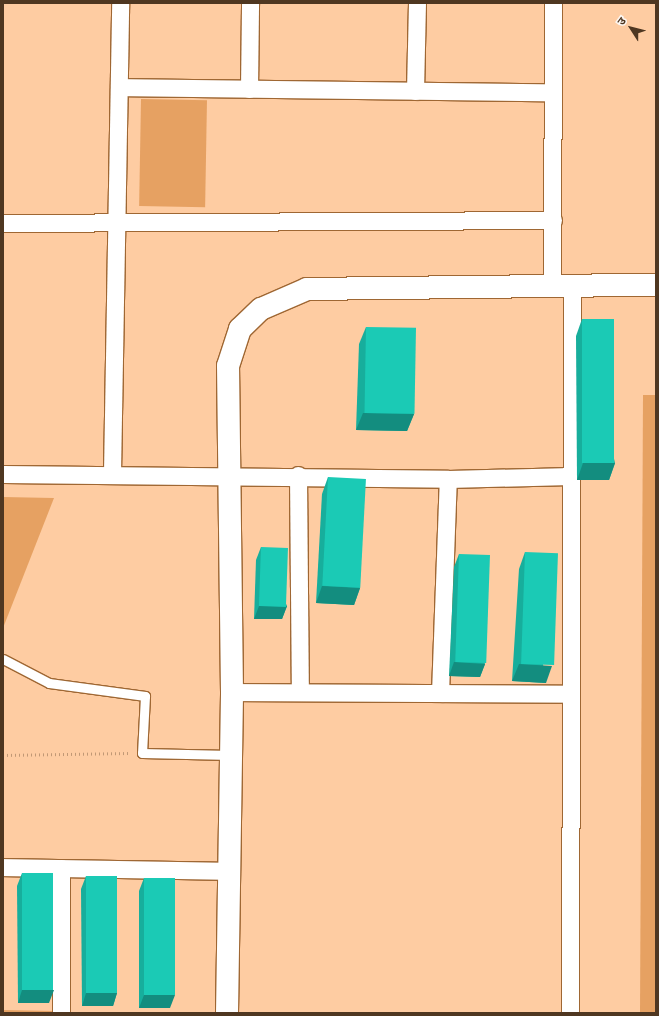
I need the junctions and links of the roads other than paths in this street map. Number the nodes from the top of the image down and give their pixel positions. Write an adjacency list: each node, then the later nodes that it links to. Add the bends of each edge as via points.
1 (120, 3): 5 (street)
2 (250, 3): 6 (street)
3 (416, 3): 7 (street)
4 (553, 3): 8 (street)
5 (119, 86): 6 (street); 11 (street)
6 (250, 89): 7 (street)
7 (415, 91): 8 (street)
8 (553, 92): 9 (street)
9 (552, 220): 11 (street); 13 (street)
10 (3, 223): 11 (street)
11 (116, 223): 15 (street)
12 (656, 285): 13 (street)
13 (562, 286): 16 (street, via 307,289 261,309 240,330 228,366); 18 (street)
14 (3, 474): 15 (street)
15 (112, 474): 16 (street)
16 (230, 475): 17 (street); 22 (street)
17 (298, 475): 19 (street); 21 (street)
18 (570, 476): 19 (street); 24 (street)
19 (448, 479): 23 (street)
20 (3, 659): 25 (lane, via 49,683 145,696 142,753)
21 (300, 690): 22 (street); 23 (street)
22 (232, 692): 25 (street)
23 (440, 693): 24 (street)
24 (570, 694): 31 (street)
25 (231, 755): 28 (street)
26 (3, 867): 27 (street)
27 (61, 868): 28 (street); 29 (street)
28 (228, 870): 30 (street)
29 (61, 1013)
30 (227, 1013)
31 (570, 1013)

